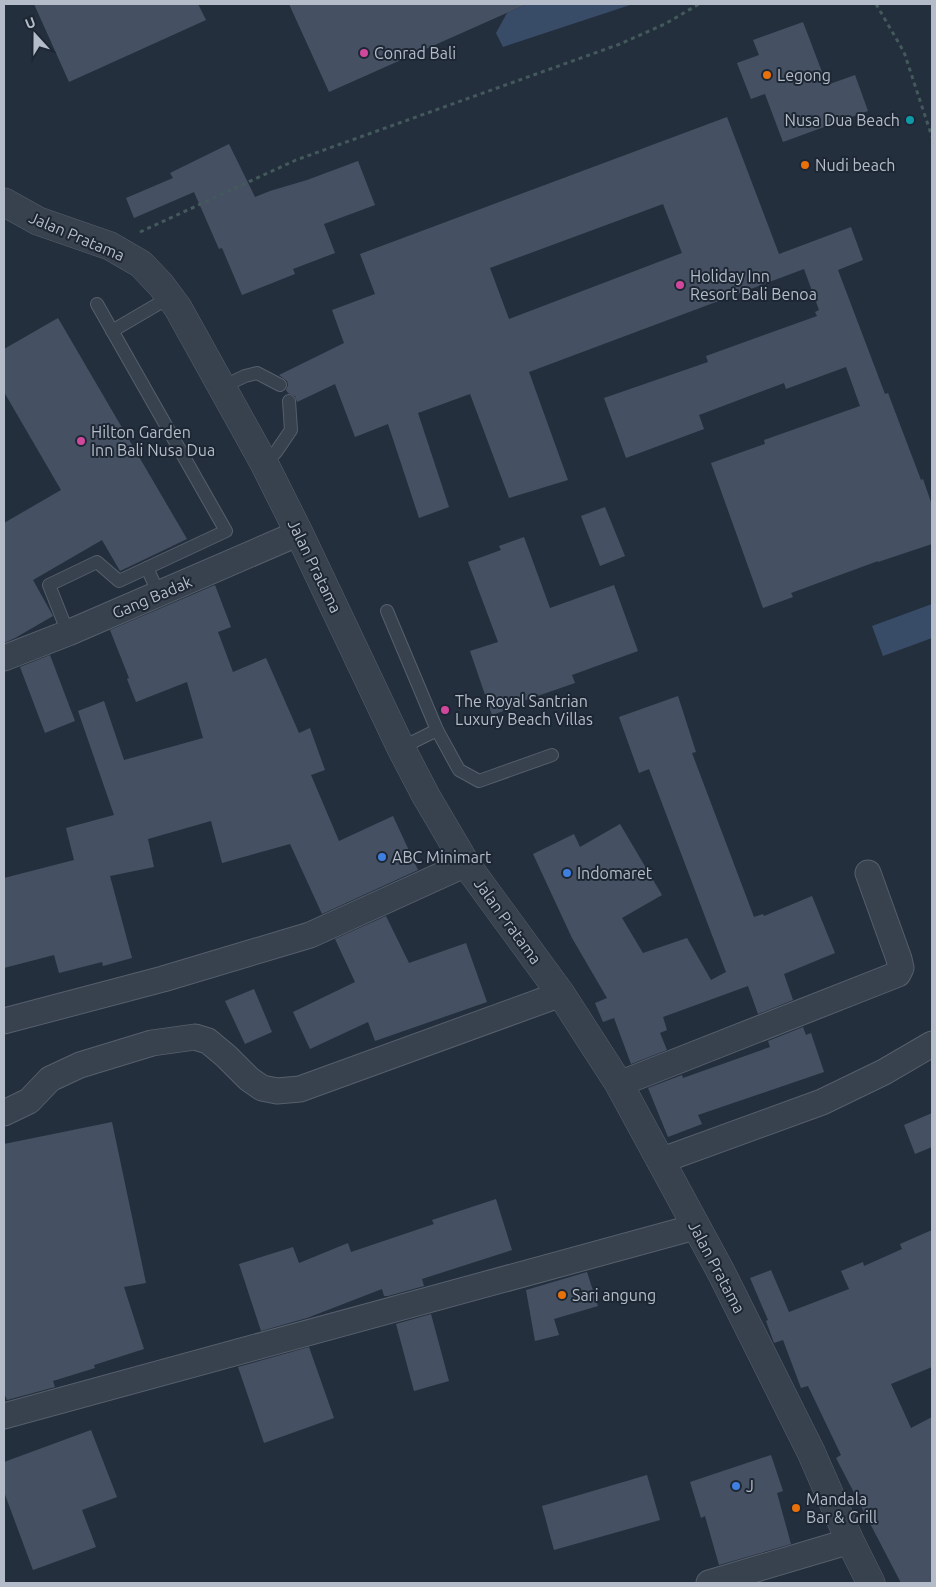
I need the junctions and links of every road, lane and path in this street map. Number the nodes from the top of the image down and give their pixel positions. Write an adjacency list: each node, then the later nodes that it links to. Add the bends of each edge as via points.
1 (699, 4): 5 (path, via 620,44 296,160)
2 (876, 4): 3 (path, via 904,52)
3 (932, 137)
4 (4, 202): 5 (street, Jalan Pratama, via 38,221)
5 (110, 246): 6 (street, Jalan Pratama, via 140,264)
6 (170, 297): 8 (lane); 10 (street, Jalan Pratama)
7 (97, 304): 8 (lane)
8 (112, 330): 14 (lane, via 226,531)
9 (280, 385): 10 (lane, via 257,373)
10 (222, 387): 12 (street, Jalan Pratama)
11 (289, 401): 12 (lane, via 291,430 276,452)
12 (264, 462): 13 (street, Jalan Pratama)
13 (299, 533): 15 (street, Gang Badak); 20 (street, Jalan Pratama)
14 (146, 568): 15 (lane); 17 (lane, via 119,581 97,562 49,584)
15 (160, 594): 17 (street, Gang Badak)
16 (387, 611): 19 (lane)
17 (68, 633): 18 (street, Gang Badak)
18 (4, 658)
19 (438, 730): 20 (lane); 21 (lane, via 459,770 479,781)
20 (401, 748): 22 (street, Jalan Pratama)
21 (552, 755)
22 (466, 864): 24 (street, Jalan Pratama); 25 (street, via 310,935 163,979)
23 (868, 873): 27 (street, via 899,959 901,968 898,974)
24 (561, 994): 27 (street, Jalan Pratama); 28 (street, via 300,1090 262,1088 208,1041 195,1037 152,1043 80,1065 50,1079 29,1101)
25 (4, 1021)
26 (932, 1044): 29 (street, via 822,1102)
27 (619, 1084): 29 (street, Jalan Pratama)
28 (4, 1113)
29 (660, 1161): 30 (street, Jalan Pratama)
30 (696, 1227): 31 (street); 32 (street, Jalan Pratama, via 811,1452)
31 (4, 1416)
32 (850, 1541): 33 (street); 34 (street, Jalan Pratama)
33 (709, 1583)
34 (871, 1583)

